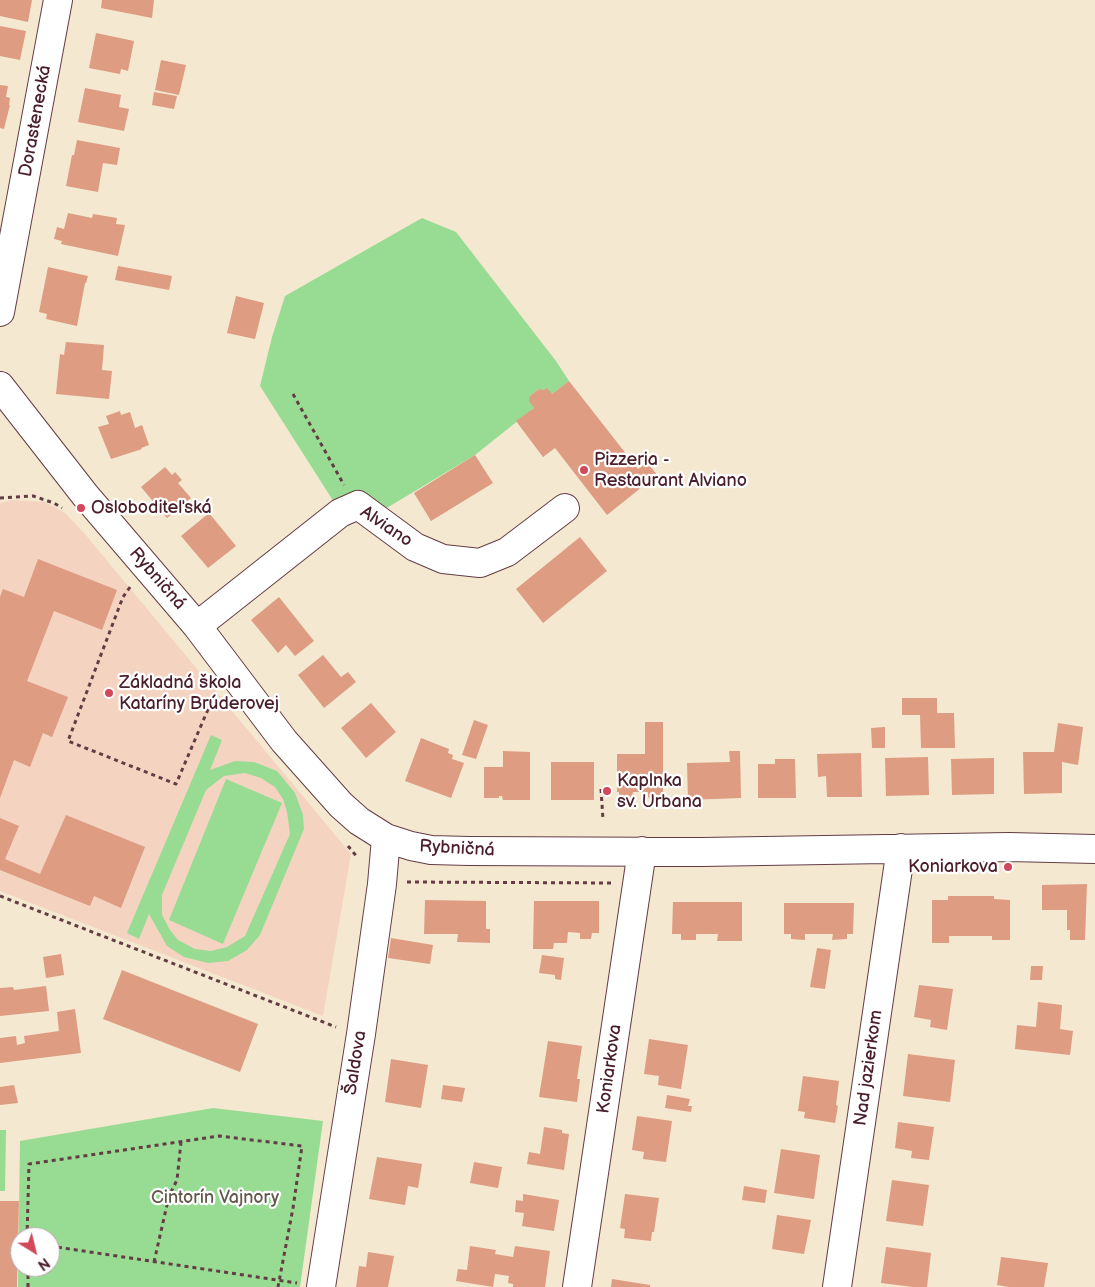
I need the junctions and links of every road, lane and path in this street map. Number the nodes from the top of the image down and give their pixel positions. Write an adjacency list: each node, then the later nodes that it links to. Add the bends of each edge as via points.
1 (58, 0): 2 (street, Dorastenecká)
2 (6, 240): 3 (street, Dorastenecká)
3 (0, 312)
4 (0, 386): 8 (street, Rybničná)
5 (293, 394): 6 (path)
6 (356, 506): 7 (street, Alviano, via 415,547 443,559 480,563 507,552); 9 (street, Alviano, via 340,514)
7 (565, 508)
8 (144, 565): 9 (street, Rybničná); 10 (path, via 123,597 68,741 176,784)
9 (197, 626): 13 (street, Rybničná, via 284,740 326,789 359,821)
10 (212, 700)
11 (601, 790): 12 (path)
12 (603, 820)
13 (386, 838): 16 (street, Rybničná, via 432,850); 20 (street, Šaldova)
14 (901, 848): 15 (street, Rybničná); 16 (street, Rybničná); 29 (street, Nad jazierkom)
15 (1095, 849)
16 (642, 852): 28 (street, Koniarkova)
17 (619, 883): 18 (path, via 405,882)
18 (400, 887)
19 (0, 896): 20 (path, via 337,1028)
20 (361, 1034): 26 (street, Šaldova)
21 (180, 1142): 22 (path, via 29,1164); 24 (path, via 177,1180 169,1196); 25 (path, via 219,1136 302,1146)
22 (27, 1227)
23 (60, 1248): 24 (path)
24 (154, 1262): 25 (path)
25 (280, 1282): 26 (path); 27 (path)
26 (311, 1285)
27 (278, 1287)
28 (577, 1287)
29 (837, 1287)

